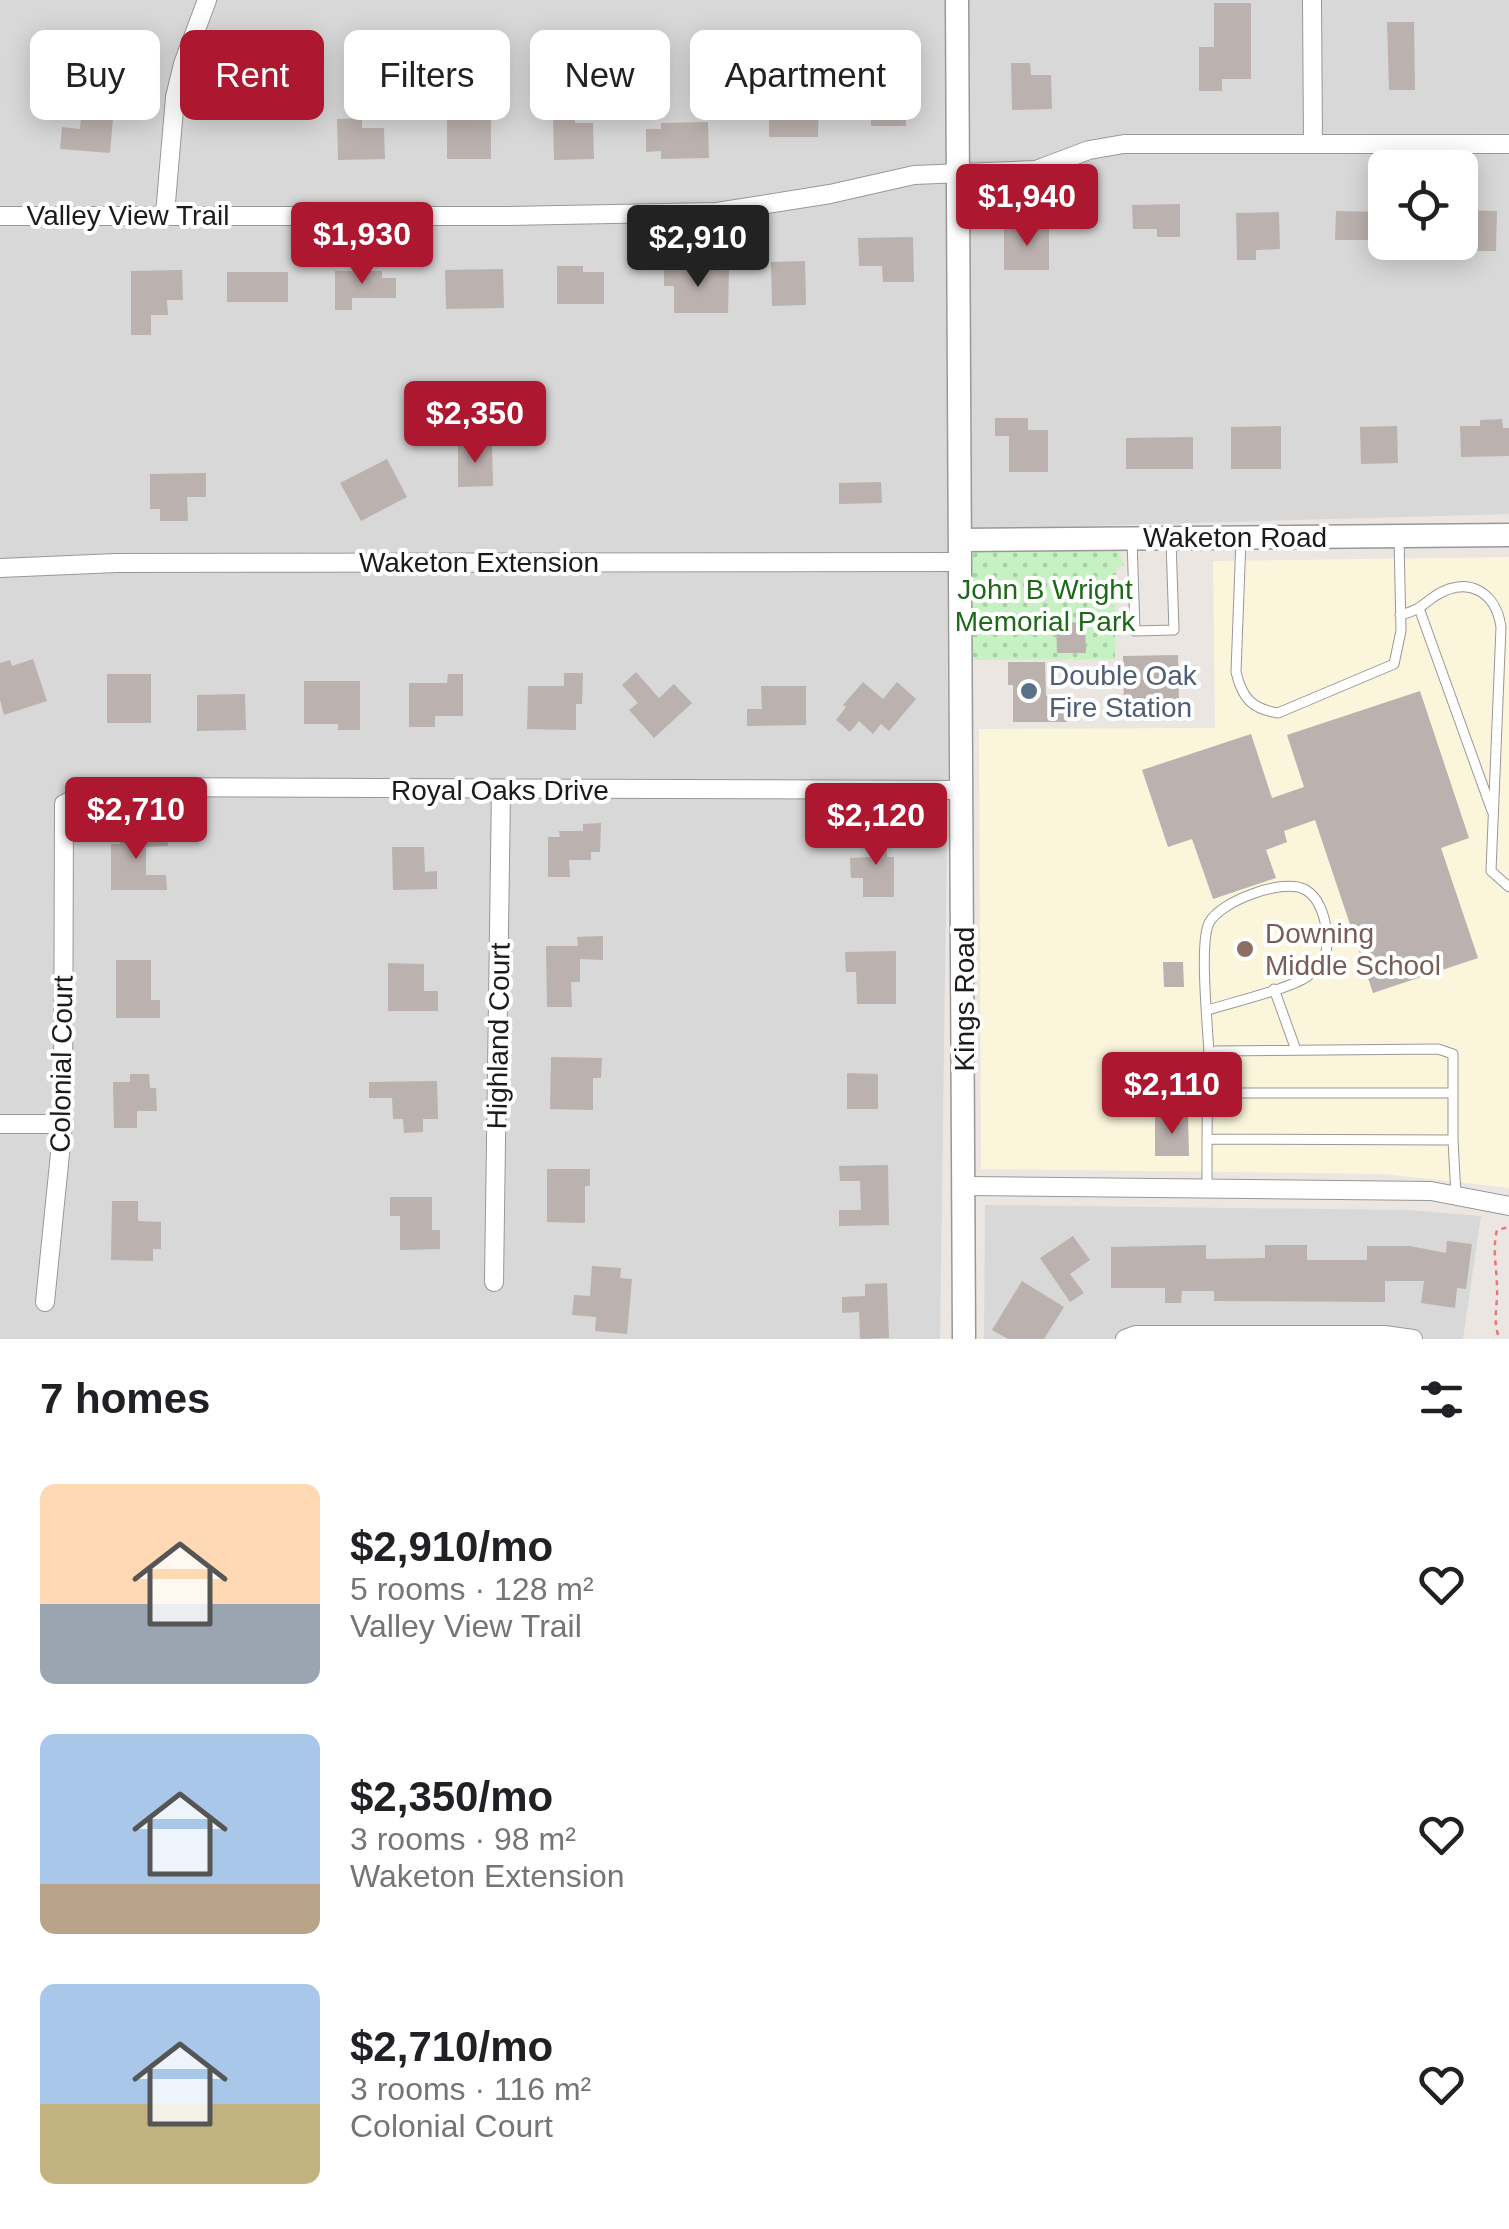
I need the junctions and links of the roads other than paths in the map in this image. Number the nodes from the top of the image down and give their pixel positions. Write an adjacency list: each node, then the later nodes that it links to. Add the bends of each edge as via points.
1 (207, 0): 7 (street, via 175,98)
2 (957, 0): 6 (street, Kings Road)
3 (1312, 0): 4 (street)
4 (1313, 144): 5 (street, Valley View Trail); 6 (street, Valley View Trail, via 1124,144 1036,170)
5 (1509, 144)
6 (958, 174): 7 (street, Valley View Trail, via 914,175 717,212); 14 (street, Kings Road)
7 (165, 214): 8 (street, Valley View Trail)
8 (0, 216)
9 (1509, 535): 10 (street, Waketon Road)
10 (1398, 536): 11 (street, Waketon Road); 17 (lane)
11 (1241, 537): 13 (street, Waketon Road); 17 (lane, via 1236,672 1240,690 1261,710 1278,712 1394,664)
12 (1132, 538): 13 (street, Waketon Road); 13 (lane, via 1135,631 1174,630); 14 (street, Waketon Road)
13 (1172, 538)
14 (959, 551): 15 (street, Waketon Extension); 19 (street, Kings Road)
15 (0, 568)
16 (1420, 611): 17 (lane); 20 (lane); 20 (lane, via 1434,597 1466,587 1483,592 1498,608)
17 (1400, 615)
18 (501, 790): 19 (street, Royal Oaks Drive); 21 (street, Royal Oaks Drive, via 100,786 64,804); 37 (street, Highland Court)
19 (960, 790): 33 (street, Kings Road)
20 (1493, 814): 22 (lane, via 1491,871)
21 (65, 824): 30 (street, Colonial Court)
22 (1507, 880)
23 (1274, 989): 24 (lane); 24 (lane, via 1307,978 1324,960 1328,933 1322,911 1310,891 1294,884 1241,898 1208,924); 25 (lane)
24 (1208, 1010): 26 (lane)
25 (1296, 1050): 26 (lane); 27 (lane, via 1447,1050 1453,1054)
26 (1210, 1054): 28 (lane)
27 (1453, 1092): 28 (lane); 32 (lane)
28 (1208, 1094): 31 (lane)
29 (0, 1124): 30 (street)
30 (63, 1124): 38 (street, Colonial Court)
31 (1207, 1139): 32 (lane); 34 (lane)
32 (1453, 1140): 35 (lane)
33 (964, 1186): 34 (street); 39 (street, Kings Road)
34 (1207, 1189): 35 (street)
35 (1456, 1196): 36 (street)
36 (1509, 1206)
37 (494, 1282)
38 (46, 1302)
39 (964, 1339)
40 (1125, 1339): 41 (street)
41 (1413, 1339)

